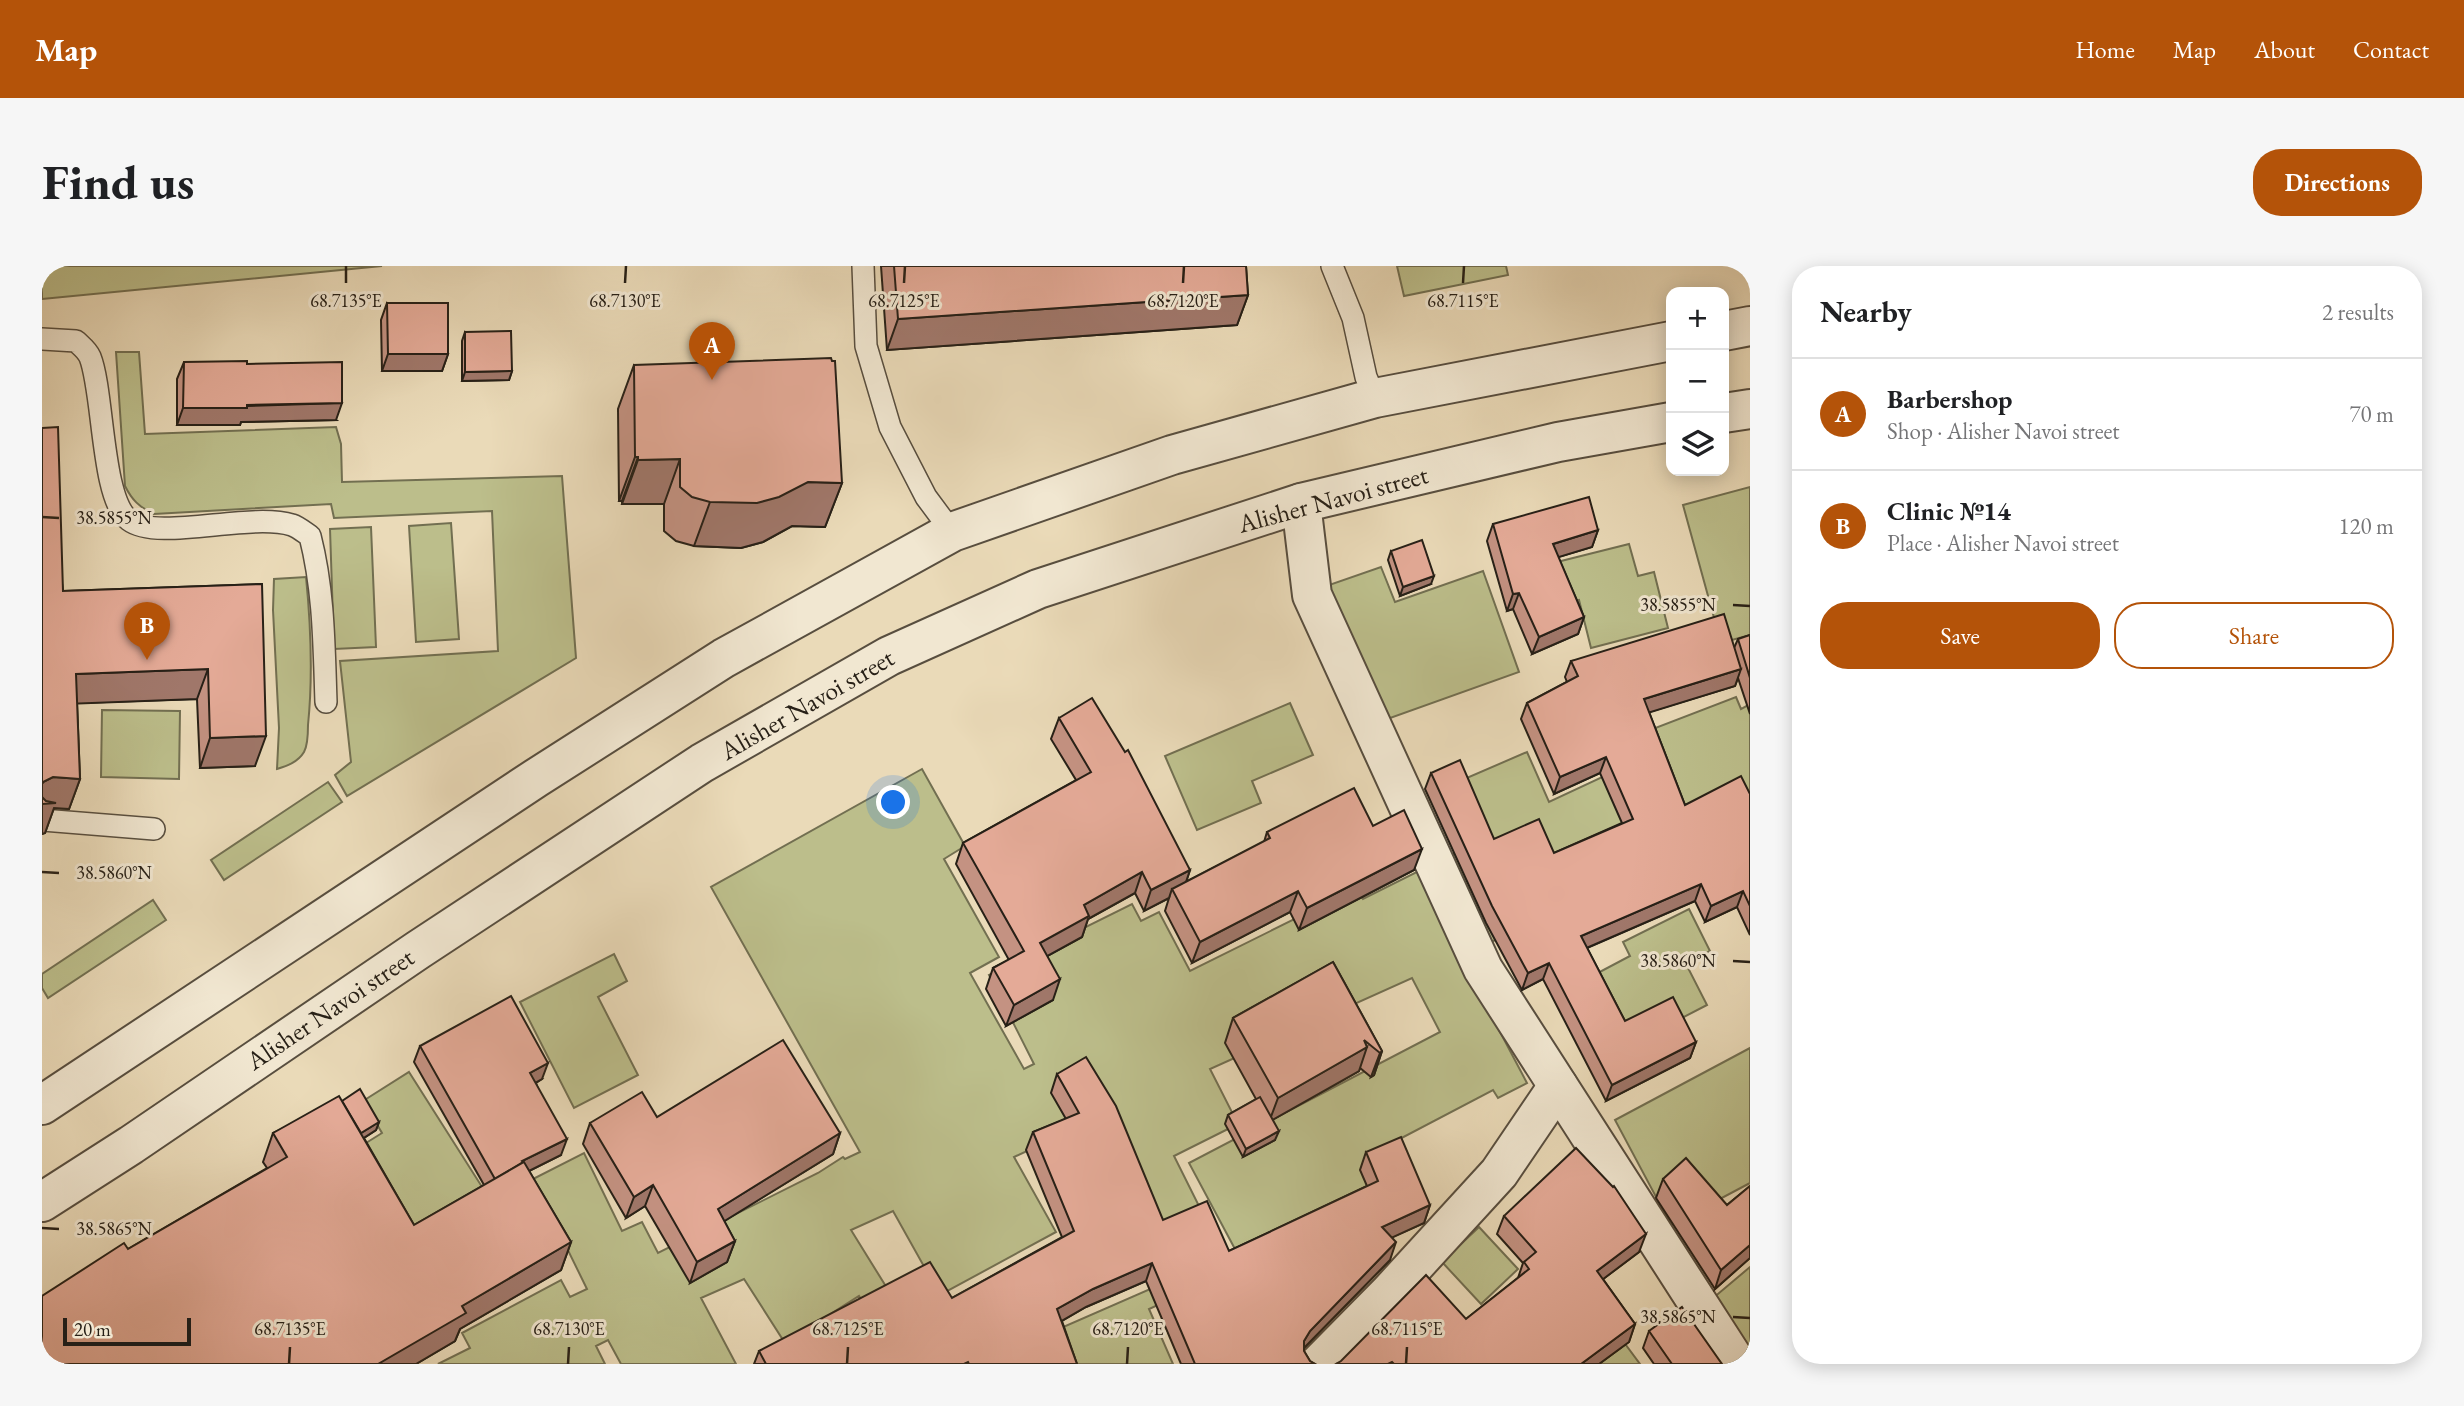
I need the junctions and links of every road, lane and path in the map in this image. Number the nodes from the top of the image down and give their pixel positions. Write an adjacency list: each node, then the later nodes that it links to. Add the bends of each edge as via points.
1 (863, 266): 12 (lane, via 866,346 890,427 926,497)
2 (1332, 266): 7 (lane, via 1353,318)
3 (1750, 326): 4 (street)
4 (1729, 330)
5 (42, 339): 13 (lane, via 76,341 89,355 118,509 126,518 137,526 157,529 273,521 310,536 323,610)
6 (1666, 342): 7 (street)
7 (1375, 398): 12 (street, via 1172,455)
8 (1750, 409): 9 (street)
9 (1729, 412)
10 (1666, 423): 11 (street, Alisher Navoi street, via 1558,442)
11 (1301, 503): 16 (street, via 1312,594 1483,969); 18 (street, Alisher Navoi street, via 1038,589 888,656 702,763)
12 (952, 531): 17 (street, via 724,658)
13 (326, 702)
14 (42, 820): 15 (lane)
15 (154, 829)
16 (1558, 1086): 19 (street, via 1499,1173); 20 (street)
17 (42, 1105)
18 (42, 1202)
19 (1318, 1364)
20 (1737, 1364)

